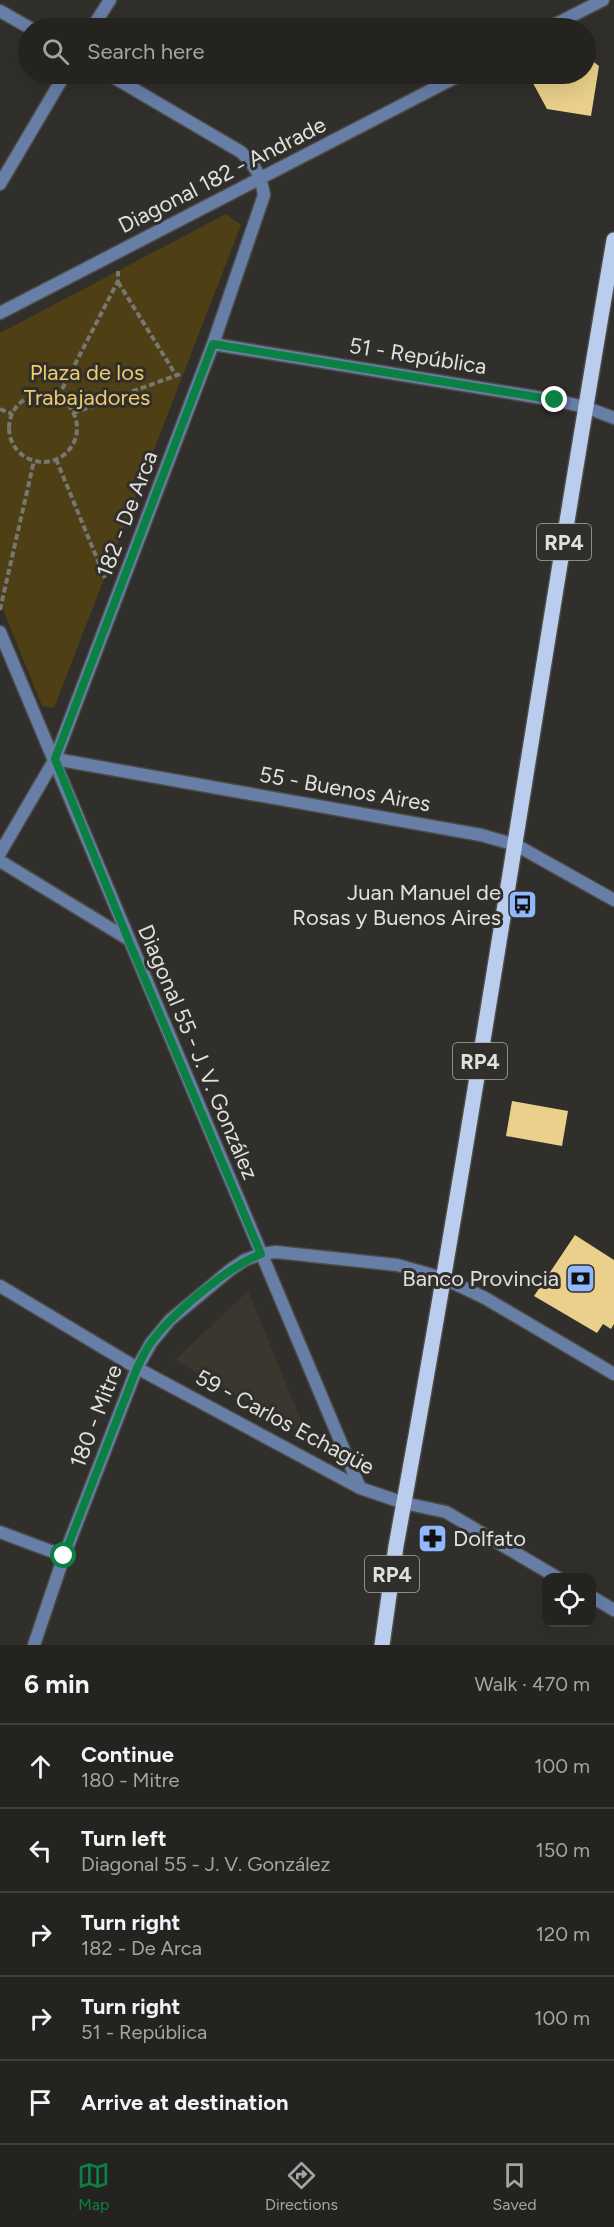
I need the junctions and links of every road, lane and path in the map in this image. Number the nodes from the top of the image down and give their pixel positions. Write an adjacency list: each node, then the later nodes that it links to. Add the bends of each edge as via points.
1 (110, 0): 4 (street)
2 (603, 0): 5 (street)
3 (0, 11): 6 (street)
4 (98, 18)
5 (568, 18)
6 (18, 21)
7 (59, 84): 11 (street)
8 (125, 84): 10 (street, via 241,152)
9 (443, 84): 10 (street, Diagonal 182 - Andrade)
10 (262, 178): 13 (street, Diagonal 182 - Andrade); 16 (street, 182 - De Arca, via 260,213)
11 (0, 184)
12 (614, 240): 20 (main road, RP4)
13 (119, 252): 14 (path); 15 (street, Diagonal 182 - Andrade)
14 (118, 281): 18 (path); 19 (path)
15 (0, 313)
16 (213, 344): 17 (street, 182 - De Arca); 20 (street, 51 - República)
17 (205, 365): 18 (path); 27 (street, 182 - De Arca)
18 (176, 375): 22 (path)
19 (58, 398): 22 (path); 23 (path, via 37,394 18,405)
20 (585, 407): 24 (street, 51 - República); 31 (main road, RP4)
21 (0, 409): 23 (path)
22 (74, 412): 25 (path, via 77,434 66,453)
23 (12, 414): 26 (path, via 10,437 23,455)
24 (614, 418)
25 (56, 459): 26 (path); 27 (path)
26 (34, 460): 28 (path)
27 (116, 603): 30 (street, 182 - De Arca)
28 (0, 610)
29 (0, 632): 30 (street, Diagonal 55 - J. V. González)
30 (55, 759): 31 (street, 55 - Buenos Aires, via 481,835); 32 (street, 182 - De Arca); 35 (street, Diagonal 55 - J. V. González)
31 (516, 845): 34 (street, 55 - Buenos Aires); 37 (main road, RP4)
32 (0, 853)
33 (0, 861): 35 (street)
34 (614, 900)
35 (128, 939): 36 (street, Diagonal 55 - J. V. González)
36 (261, 1254): 37 (street, 180 - Mitre, via 284,1252 397,1265); 39 (street, 180 - Mitre, via 230,1270 170,1320); 41 (street, Diagonal 55 - J. V. González)
37 (443, 1278): 40 (street, 180 - Mitre, via 485,1298); 42 (main road, RP4)
38 (0, 1286): 39 (street, 59 - Carlos Echagüe)
39 (137, 1368): 41 (street, 59 - Carlos Echagüe); 44 (street, 180 - Mitre)
40 (614, 1374)
41 (360, 1488): 42 (street, 59 - Carlos Echagüe)
42 (404, 1503): 45 (street, 59 - Carlos Echagüe, via 446,1512); 49 (main road, RP4)
43 (0, 1532): 44 (street)
44 (64, 1556): 48 (street, 180 - Mitre)
45 (550, 1573)
46 (596, 1600): 47 (street)
47 (614, 1610)
48 (34, 1645)
49 (382, 1645)

